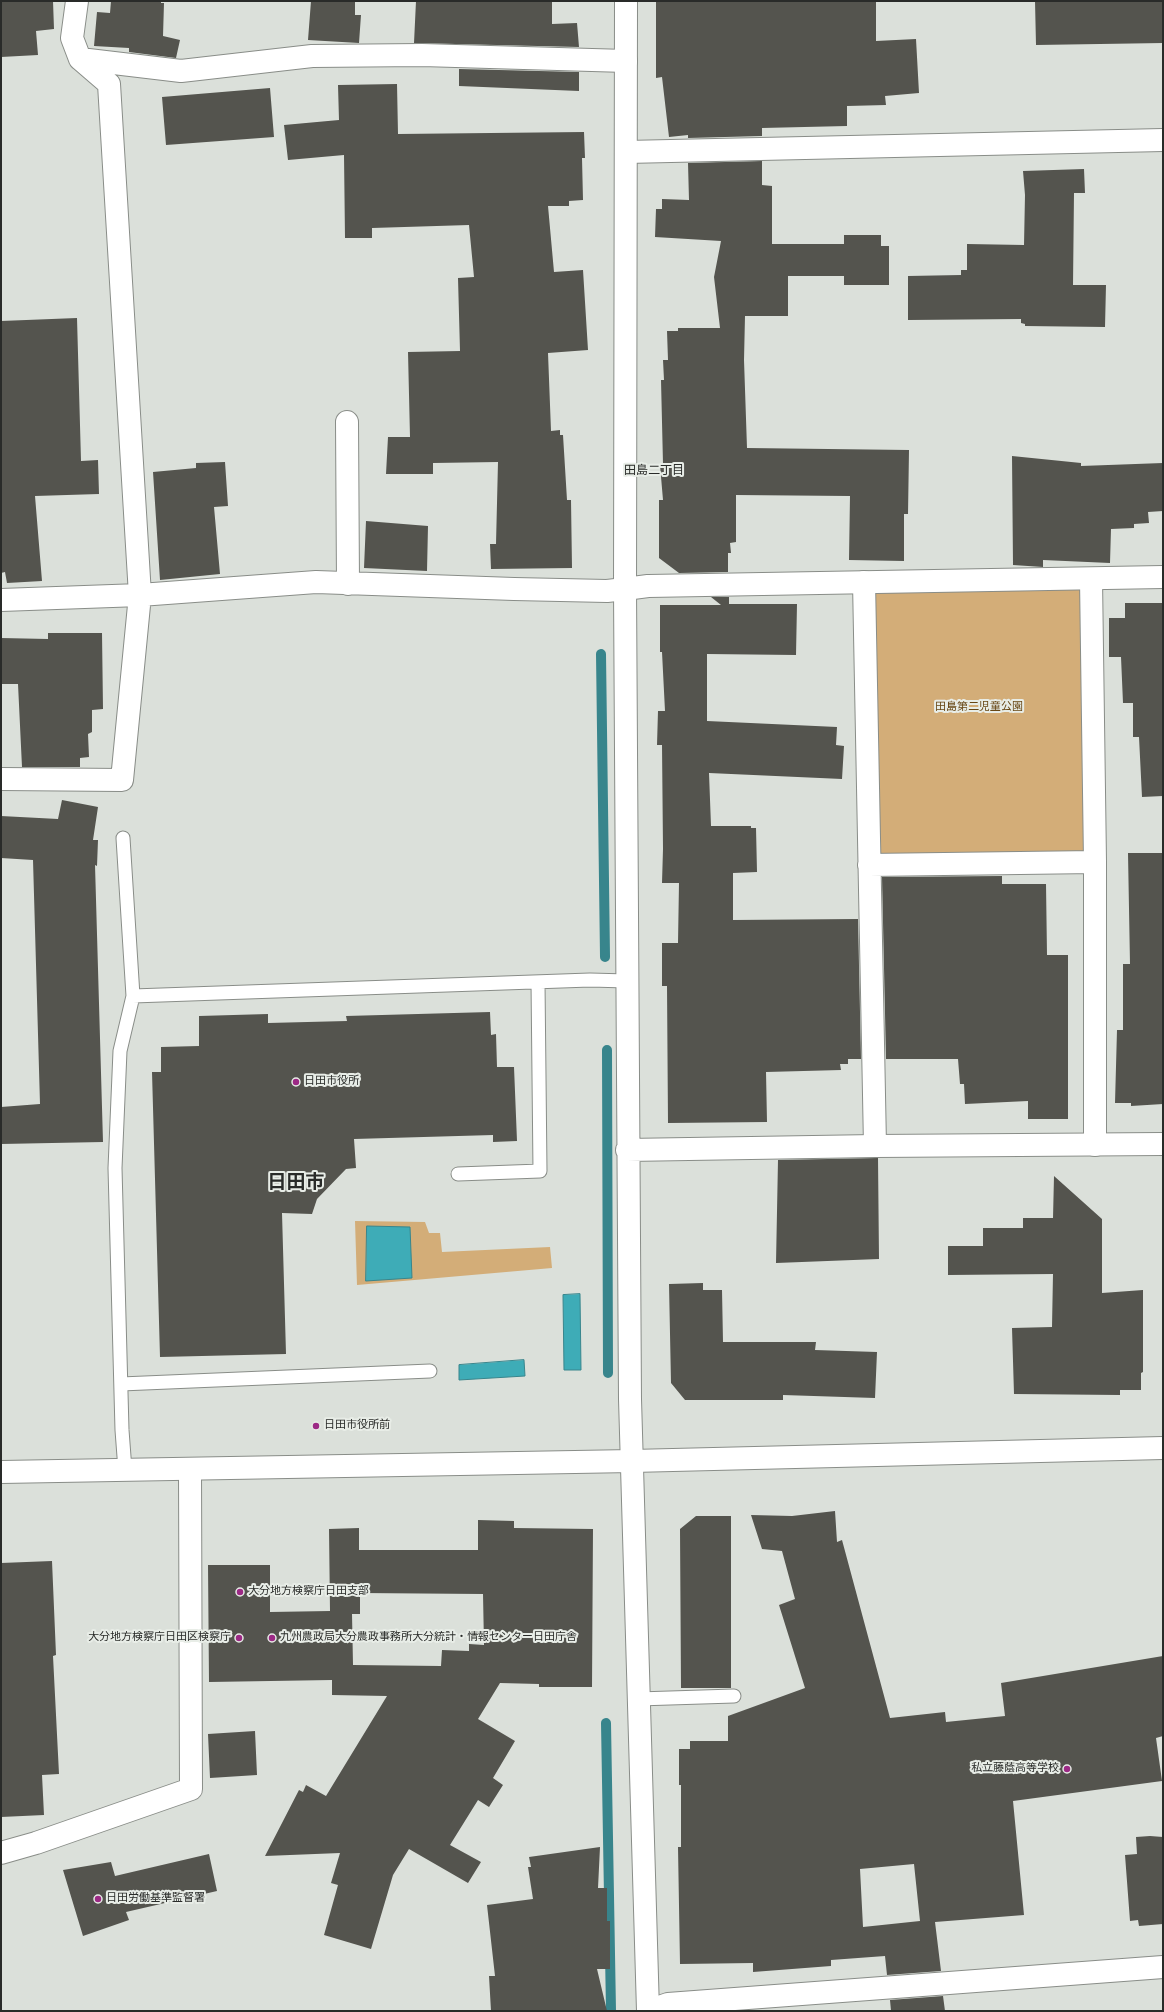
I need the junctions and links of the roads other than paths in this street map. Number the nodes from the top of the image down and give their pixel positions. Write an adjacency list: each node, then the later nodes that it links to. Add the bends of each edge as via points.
1 (77, 1): 3 (street, via 72,38)
2 (626, 1): 4 (street)
3 (80, 59): 4 (street, via 181,71 312,56 422,55); 13 (street, via 109,84)
4 (626, 61): 6 (street)
5 (1163, 140): 6 (street)
6 (626, 152): 12 (street)
7 (347, 422): 11 (street)
8 (1163, 577): 9 (street)
9 (1091, 579): 10 (street); 17 (street)
10 (864, 582): 12 (street, via 648,586); 18 (street)
11 (348, 584): 12 (street, via 607,591); 13 (street, via 316,582)
12 (625, 589): 19 (street)
13 (140, 595): 14 (street); 15 (street, via 122,780)
14 (1, 600)
15 (1, 779)
16 (123, 838): 21 (lane)
17 (1095, 862): 18 (street); 23 (street)
18 (869, 865): 24 (street)
19 (627, 981): 20 (lane); 25 (street)
20 (538, 982): 21 (lane); 26 (lane, via 540,1171)
21 (133, 996): 28 (lane, via 120,1051 116,1168)
22 (1163, 1144): 23 (street)
23 (1095, 1145): 24 (street)
24 (875, 1146): 25 (street)
25 (627, 1150): 30 (street)
26 (458, 1174)
27 (430, 1371): 28 (lane)
28 (121, 1384): 32 (lane)
29 (1163, 1448): 30 (street)
30 (632, 1461): 31 (street); 35 (street)
31 (190, 1469): 32 (street); 36 (street, via 191,1789 36,1843)
32 (125, 1470): 33 (street)
33 (1, 1472)
34 (734, 1696): 35 (lane)
35 (638, 1699): 38 (street)
36 (1, 1852)
37 (1163, 1967): 38 (street, via 668,2004)
38 (648, 2011)

